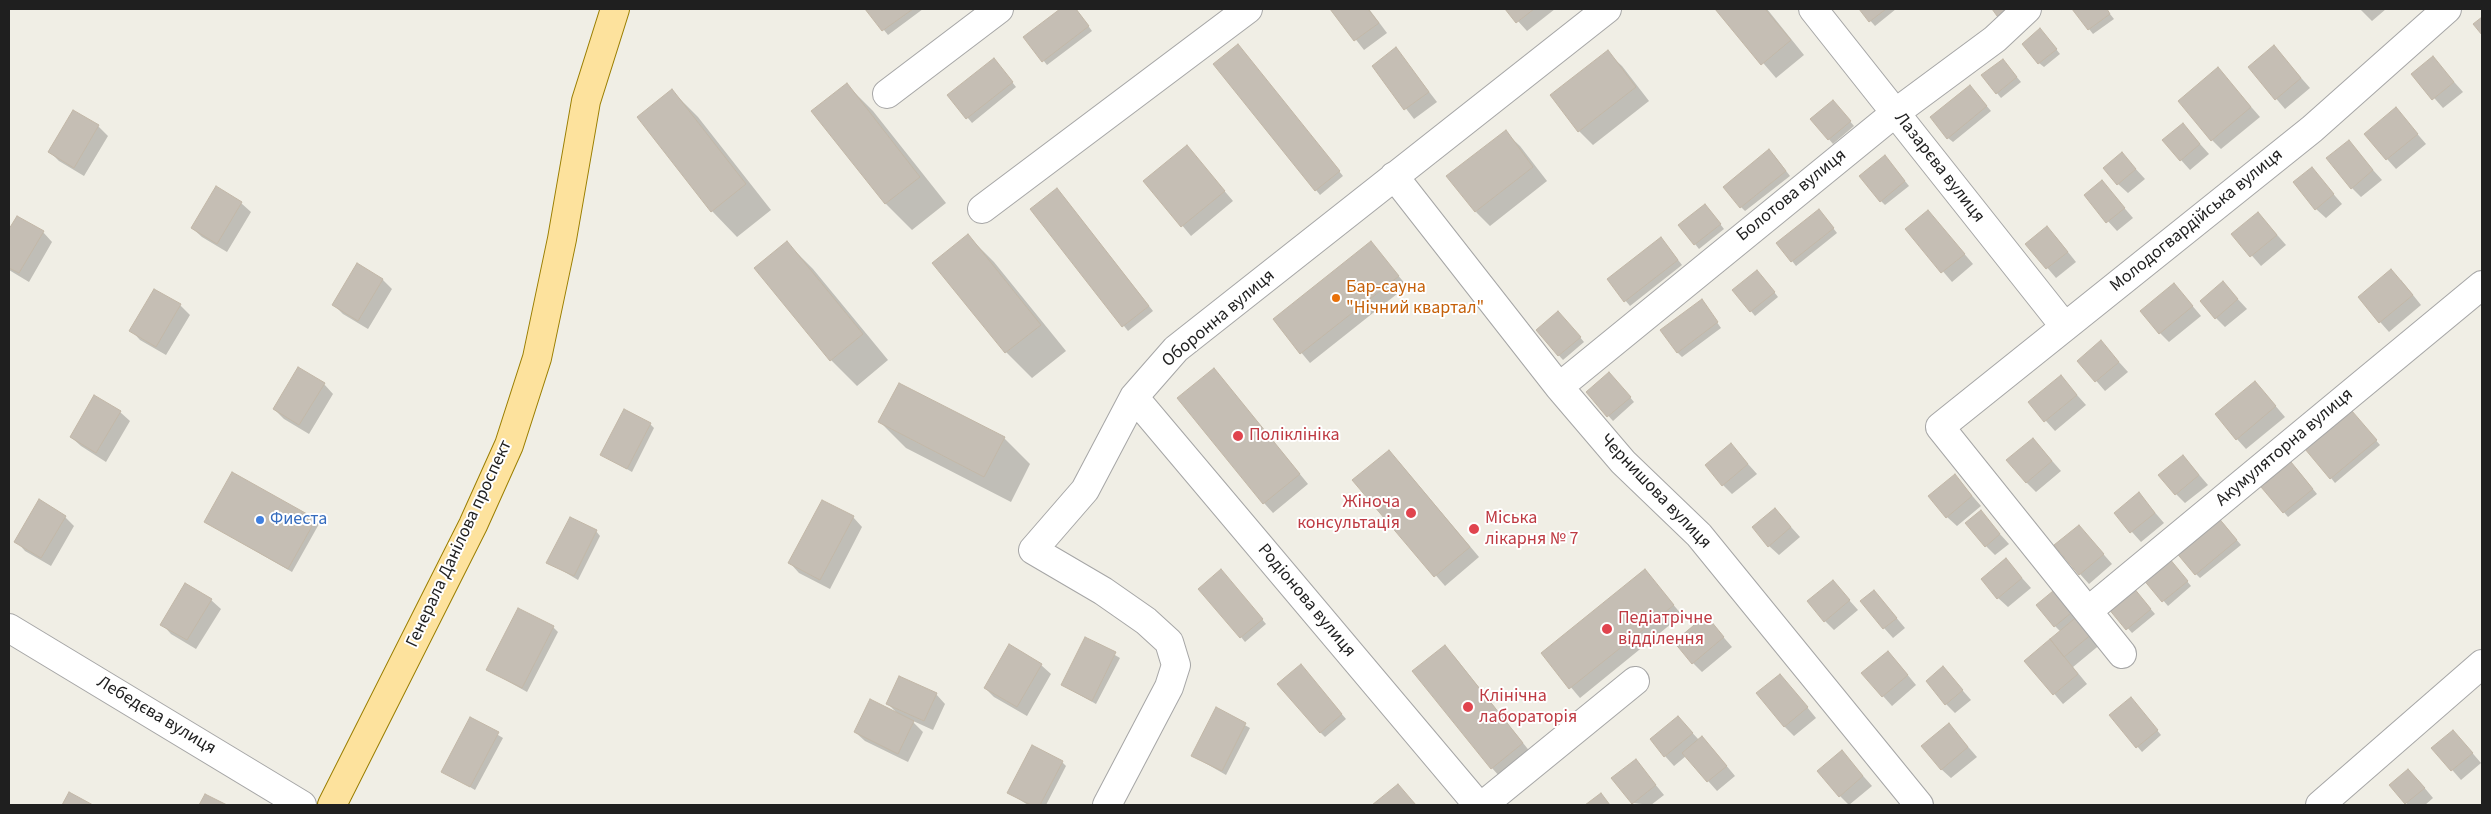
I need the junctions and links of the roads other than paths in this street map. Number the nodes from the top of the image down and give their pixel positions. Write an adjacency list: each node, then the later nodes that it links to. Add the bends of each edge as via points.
1 (615, 9): 22 (main road, Генерала Данілова проспект, via 586,101 537,358 509,445 473,525)
2 (999, 9): 8 (street)
3 (1248, 9): 11 (street)
4 (1607, 9): 10 (street, Оборонна вулиця)
5 (1813, 9): 9 (street, Лазарєва вулиця)
6 (2027, 9): 9 (street, Болотова вулиця, via 1995,39)
7 (2447, 9): 13 (street, Молодогвардійська вулиця, via 2312,128)
8 (887, 94)
9 (1895, 113): 13 (street, Лазарєва вулиця); 14 (street, Болотова вулиця)
10 (1394, 176): 14 (street, Чернишова вулиця); 15 (street, Оборонна вулиця, via 1176,349)
11 (982, 209)
12 (2482, 285): 16 (street, Акумуляторна вулиця)
13 (2065, 327): 16 (street, Молодогвардійська вулиця, via 1940,427)
14 (1559, 386): 26 (street, Чернишова вулиця, via 1624,462 1699,534)
15 (1134, 397): 23 (street, Оборонна вулиця, via 1085,490 1033,550 1103,591 1146,621 1169,642 1176,665 1169,687); 24 (street, Родіонова вулиця)
16 (2088, 611): 18 (street)
17 (9, 628): 21 (street, Лебедєва вулиця)
18 (2122, 654)
19 (2482, 664): 27 (street)
20 (1635, 681): 25 (street)
21 (302, 805)
22 (332, 805)
23 (1107, 805)
24 (1478, 805)
25 (1483, 805)
26 (1919, 805)
27 (2320, 805)

